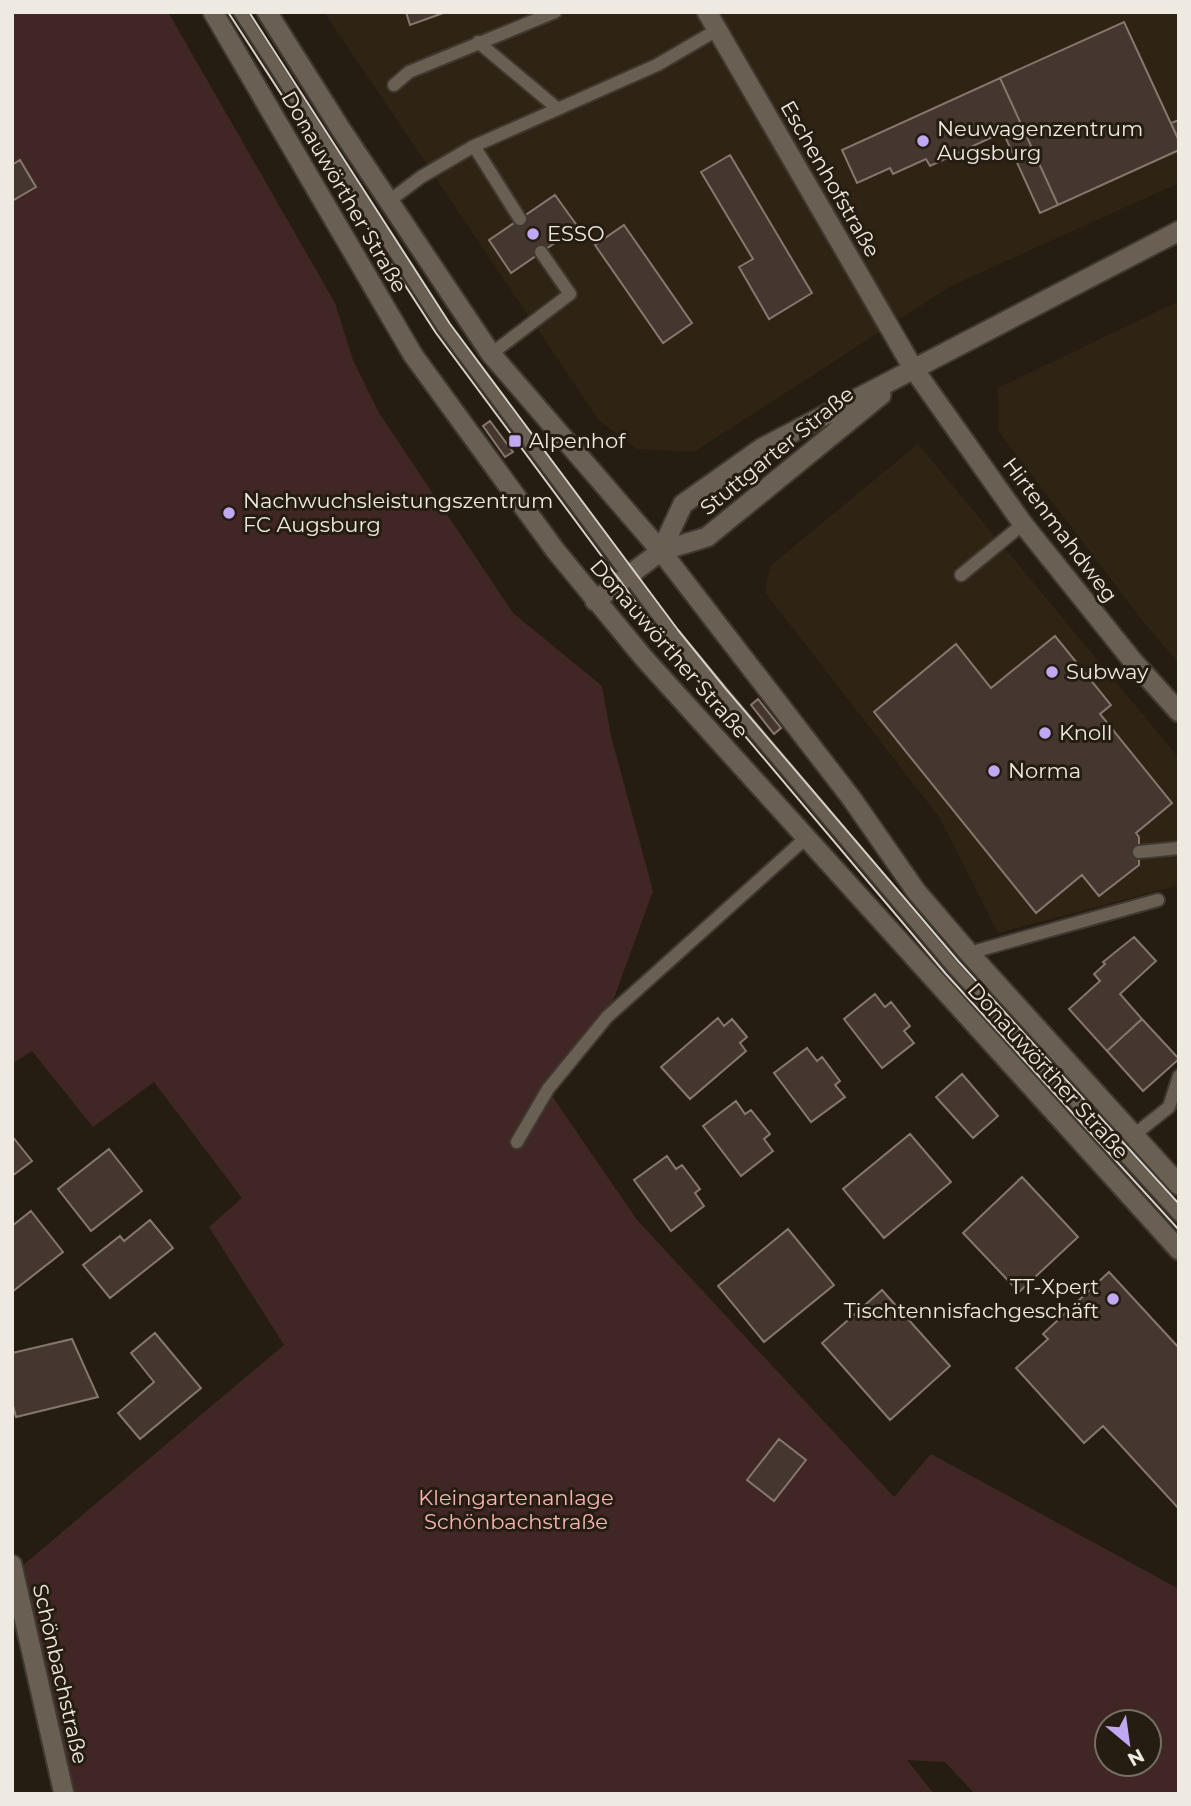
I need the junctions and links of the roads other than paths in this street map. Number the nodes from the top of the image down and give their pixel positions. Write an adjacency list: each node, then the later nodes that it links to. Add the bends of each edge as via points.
1 (213, 12): 21 (main road, Donauwörther Straße, via 413,355)
2 (240, 12): 20 (lane, via 444,328)
3 (267, 12): 11 (main road, Donauwörther Straße)
4 (555, 12): 7 (lane)
5 (707, 12): 6 (main road, Eschenhofstraße)
6 (717, 30): 9 (lane, via 657,65); 16 (main road, Eschenhofstraße)
7 (478, 43): 8 (lane, via 409,72); 9 (lane)
8 (394, 85)
9 (558, 109): 10 (lane)
10 (474, 146): 11 (lane); 12 (lane)
11 (389, 201): 15 (main road, Donauwörther Straße)
12 (520, 219)
13 (1179, 231): 16 (main road, Stuttgarter Straße)
14 (541, 252): 15 (lane, via 570,294)
15 (491, 354): 18 (main road, Donauwörther Straße)
16 (913, 368): 17 (main road, Hirtenmahdweg); 18 (main road, Stuttgarter Straße, via 707,537); 18 (main road, Stuttgarter Straße, via 762,449 683,504)
17 (1023, 524): 19 (lane); 22 (main road, Hirtenmahdweg)
18 (661, 551): 20 (main road, Stuttgarter Straße); 27 (main road, Donauwörther Straße, via 852,799 916,891)
19 (961, 575)
20 (627, 576): 21 (main road, Stuttgarter Straße); 33 (lane, via 953,967)
21 (595, 601): 23 (main road, Donauwörther Straße)
22 (1179, 712)
23 (807, 837): 31 (lane, via 607,1017 548,1089); 34 (main road, Donauwörther Straße)
24 (1179, 848): 25 (lane)
25 (1139, 852)
26 (1158, 900): 27 (lane)
27 (969, 953): 30 (main road, Donauwörther Straße)
28 (1179, 1076): 29 (lane)
29 (1174, 1112): 30 (lane)
30 (1134, 1135): 32 (main road, Donauwörther Straße)
31 (517, 1142)
32 (1179, 1185)
33 (1179, 1215)
34 (1179, 1250)
35 (12, 1565): 36 (main road, Schönbachstraße)
36 (64, 1794)

